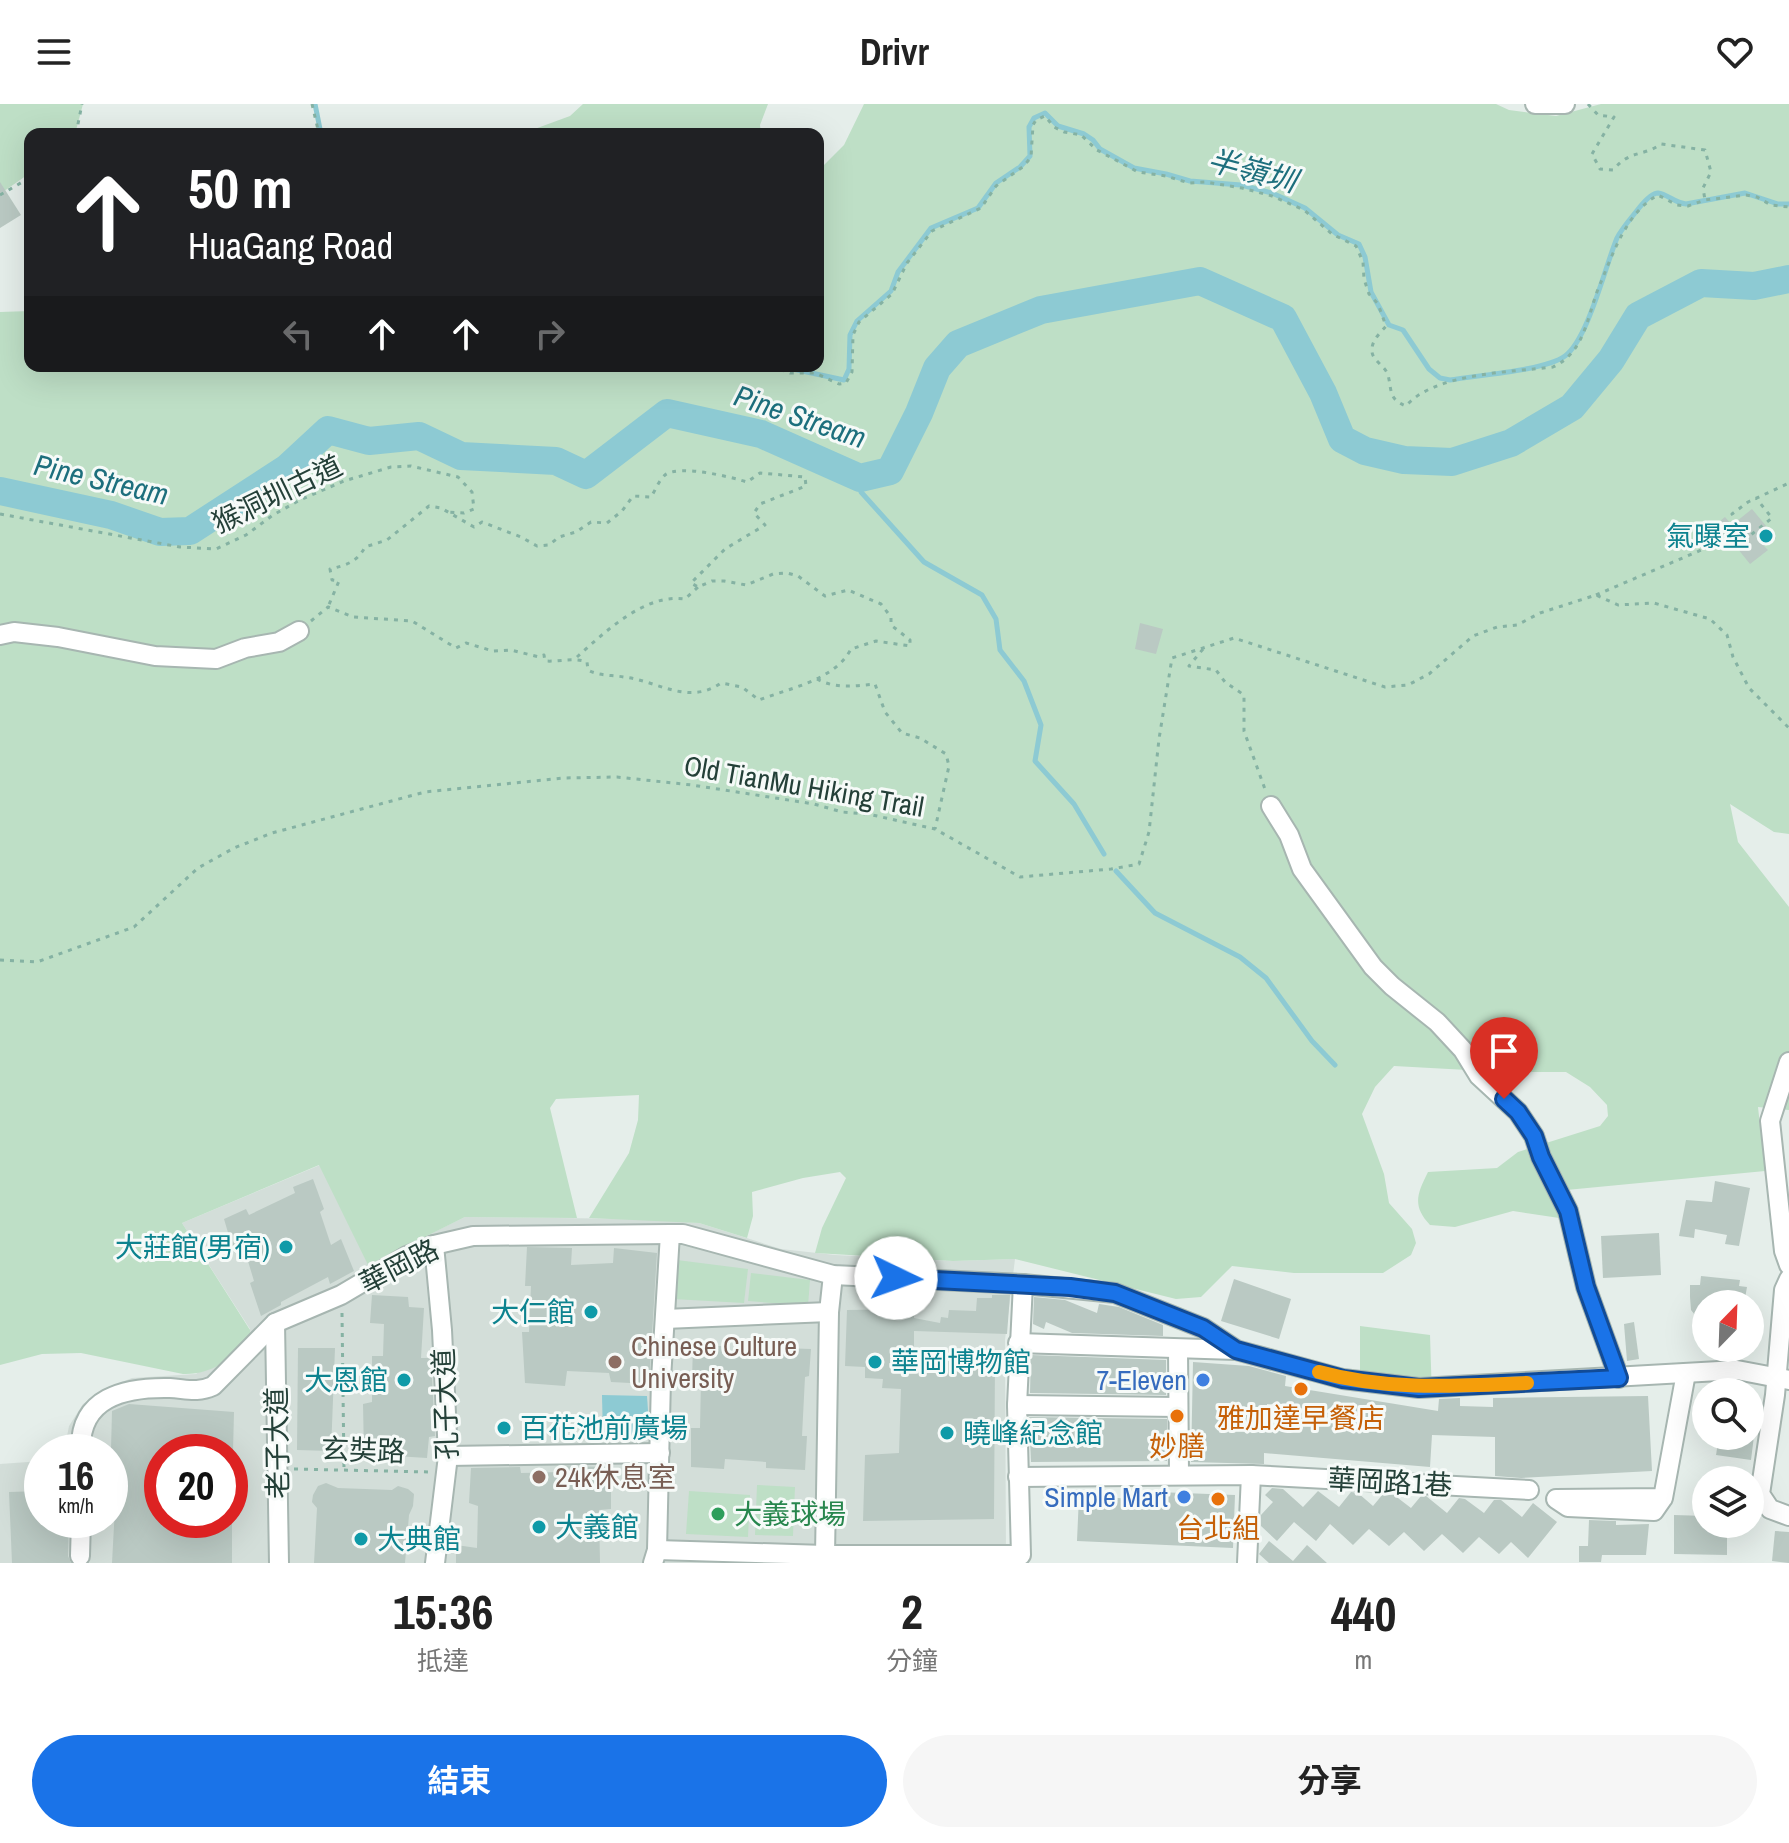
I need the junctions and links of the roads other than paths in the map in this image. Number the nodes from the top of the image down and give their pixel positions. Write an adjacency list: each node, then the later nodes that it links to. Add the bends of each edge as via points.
1 (1535, 104): 2 (street)
2 (1565, 104)
3 (299, 631): 4 (street, via 279,642 216,659 155,656 14,632)
4 (0, 635)
5 (1271, 806): 20 (street, via 1302,869 1373,967 1437,1022 1534,1136 1568,1211 1586,1287)
6 (1789, 1062): 9 (street, via 1770,1121)
7 (670, 1234): 8 (street, 華岡路, via 473,1236); 10 (street, 華岡路); 14 (street)
8 (434, 1245): 15 (street, 華岡路); 26 (street, 孔子大道)
9 (1789, 1265)
10 (833, 1275): 12 (street, 華岡路); 13 (street)
11 (1789, 1279): 21 (street, via 1784,1290)
12 (1023, 1284): 16 (street); 18 (street, 華岡路, via 1115,1293 1203,1328)
13 (829, 1312): 14 (street); 34 (street)
14 (665, 1319): 25 (street)
15 (275, 1323): 24 (street, 華岡路, via 213,1386 200,1392 124,1391 92,1410); 37 (street, 老子大道)
16 (1018, 1343): 17 (street); 22 (street)
17 (1178, 1349): 18 (street); 23 (street)
18 (1236, 1350): 20 (street, via 1343,1379 1419,1388)
19 (1686, 1373): 20 (street); 21 (street, via 1737,1370); 31 (street)
20 (1619, 1378)
21 (1782, 1379): 32 (street, via 1760,1494 1770,1509)
22 (1017, 1405): 23 (street); 29 (street)
23 (1178, 1407): 27 (street)
24 (80, 1434)
25 (660, 1453): 26 (street); 36 (street)
26 (448, 1464): 38 (street, 孔子大道)
27 (1179, 1474): 28 (street, 華岡路1巷); 29 (street, 華岡路1巷)
28 (1251, 1475): 30 (street, 華岡路1巷); 39 (street)
29 (1018, 1477): 34 (street, via 1021,1555)
30 (1529, 1490)
31 (1663, 1498)
32 (1789, 1516)
33 (80, 1538): 35 (street)
34 (825, 1555): 36 (street)
35 (80, 1556)
36 (655, 1557)
37 (279, 1563)
38 (435, 1563)
39 (1247, 1563)

